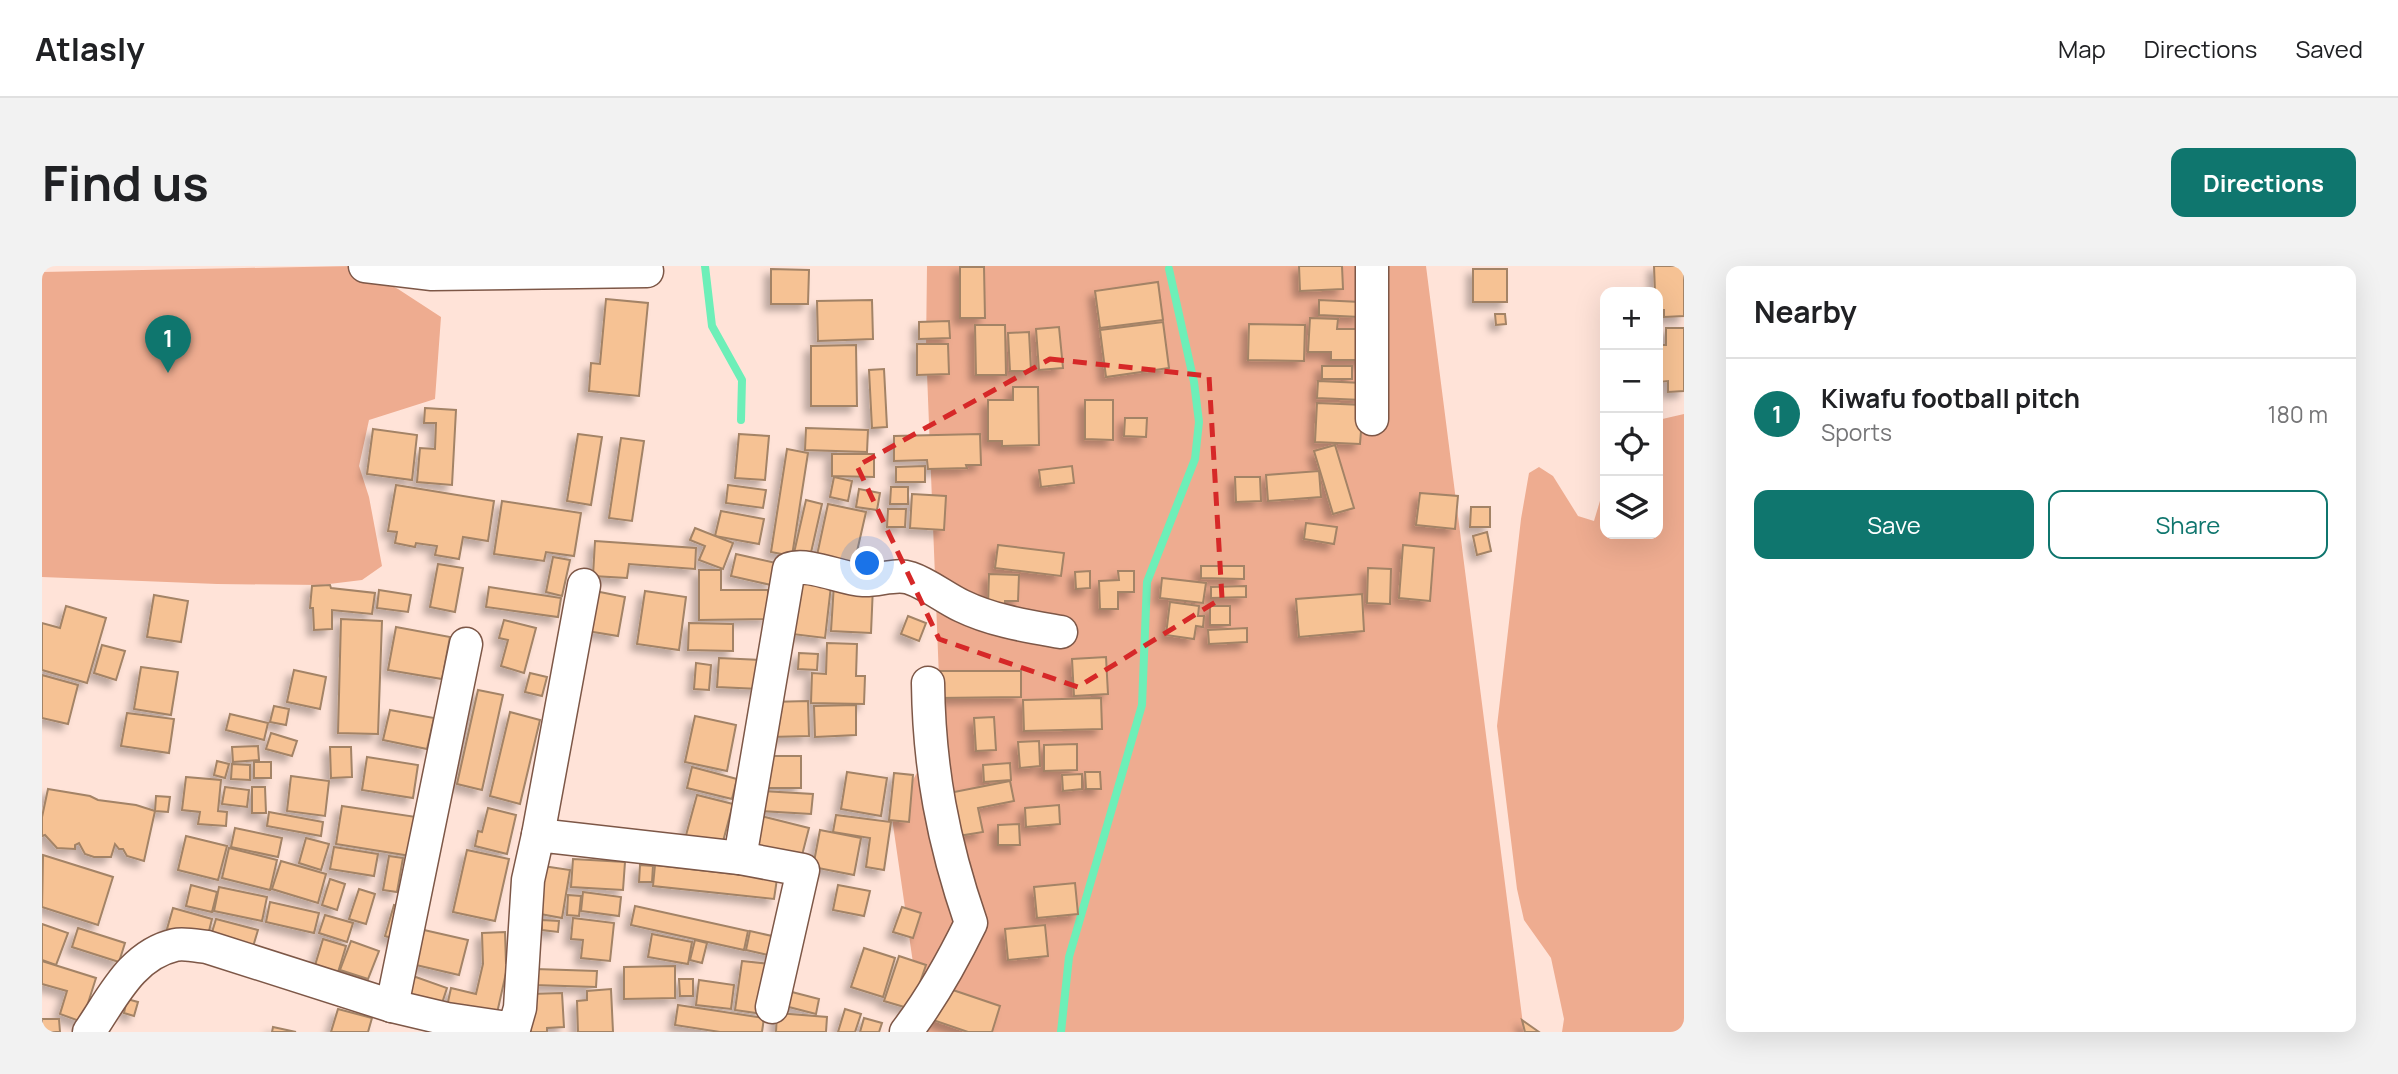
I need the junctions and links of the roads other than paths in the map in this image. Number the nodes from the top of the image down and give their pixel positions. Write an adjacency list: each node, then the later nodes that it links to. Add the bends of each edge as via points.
1 (365, 266): 3 (street, via 432,274)
2 (1372, 266): 4 (street)
3 (647, 271)
4 (1372, 419)
5 (584, 585): 9 (street)
6 (1060, 632): 10 (street, via 993,618 913,578 863,580 809,568 789,569)
7 (466, 644): 11 (street)
8 (928, 683): 15 (street, via 929,736 940,809 953,872 971,923)
9 (538, 835): 10 (street); 13 (street, via 528,880 520,1008)
10 (740, 858): 12 (street, via 803,870)
11 (392, 1006): 13 (street); 14 (street, via 207,947 176,945 131,970)
12 (772, 1007)
13 (513, 1031)
14 (89, 1032)
15 (906, 1032)

